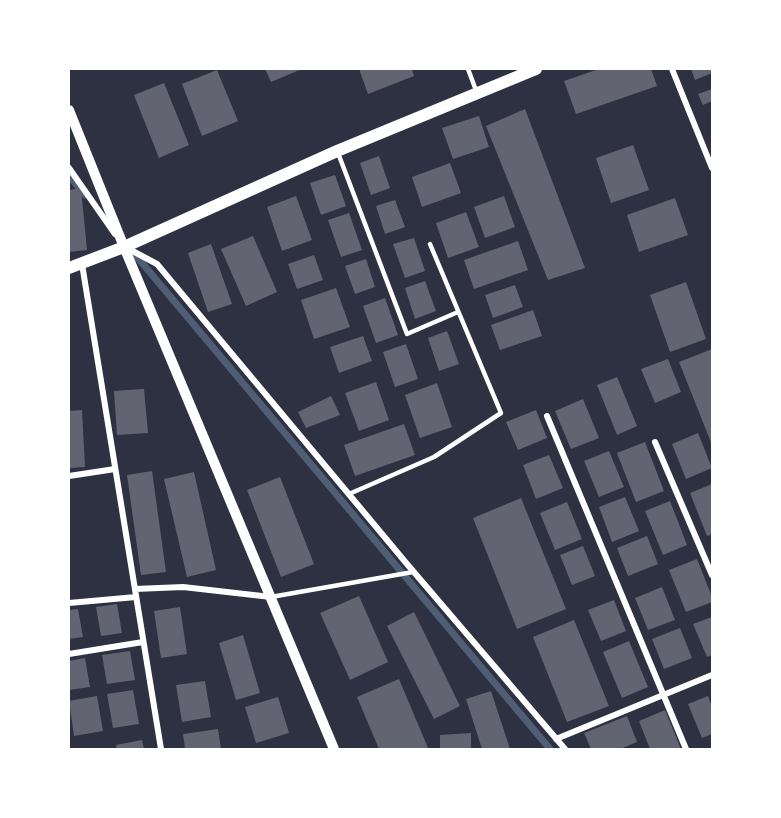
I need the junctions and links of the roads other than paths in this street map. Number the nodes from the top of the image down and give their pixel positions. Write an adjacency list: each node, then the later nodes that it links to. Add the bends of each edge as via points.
1 (468, 69): 4 (lane)
2 (536, 69): 4 (main road)
3 (672, 69): 8 (street)
4 (477, 93): 6 (main road)
5 (69, 110): 10 (street)
6 (337, 151): 10 (main road); 13 (lane, via 407,334)
7 (69, 168): 10 (street)
8 (712, 168)
9 (430, 244): 13 (lane)
10 (124, 247): 11 (main road); 18 (street, via 157,264); 23 (street)
11 (82, 264): 12 (main road); 16 (street)
12 (69, 268)
13 (458, 312): 18 (lane, via 501,413 434,457)
14 (547, 416): 28 (street)
15 (655, 442): 20 (street)
16 (115, 468): 17 (street); 21 (street)
17 (69, 476)
18 (349, 494): 19 (street)
19 (413, 572): 23 (lane); 29 (street)
20 (712, 575)
21 (135, 589): 22 (street); 23 (street, via 183,587)
22 (136, 597): 24 (street); 25 (street)
23 (271, 597): 31 (street)
24 (69, 603)
25 (143, 642): 26 (street); 30 (street)
26 (69, 654)
27 (712, 675): 28 (street)
28 (664, 695): 29 (street); 33 (street)
29 (556, 739): 32 (street)
30 (161, 749)
31 (334, 749)
32 (565, 749)
33 (686, 749)

